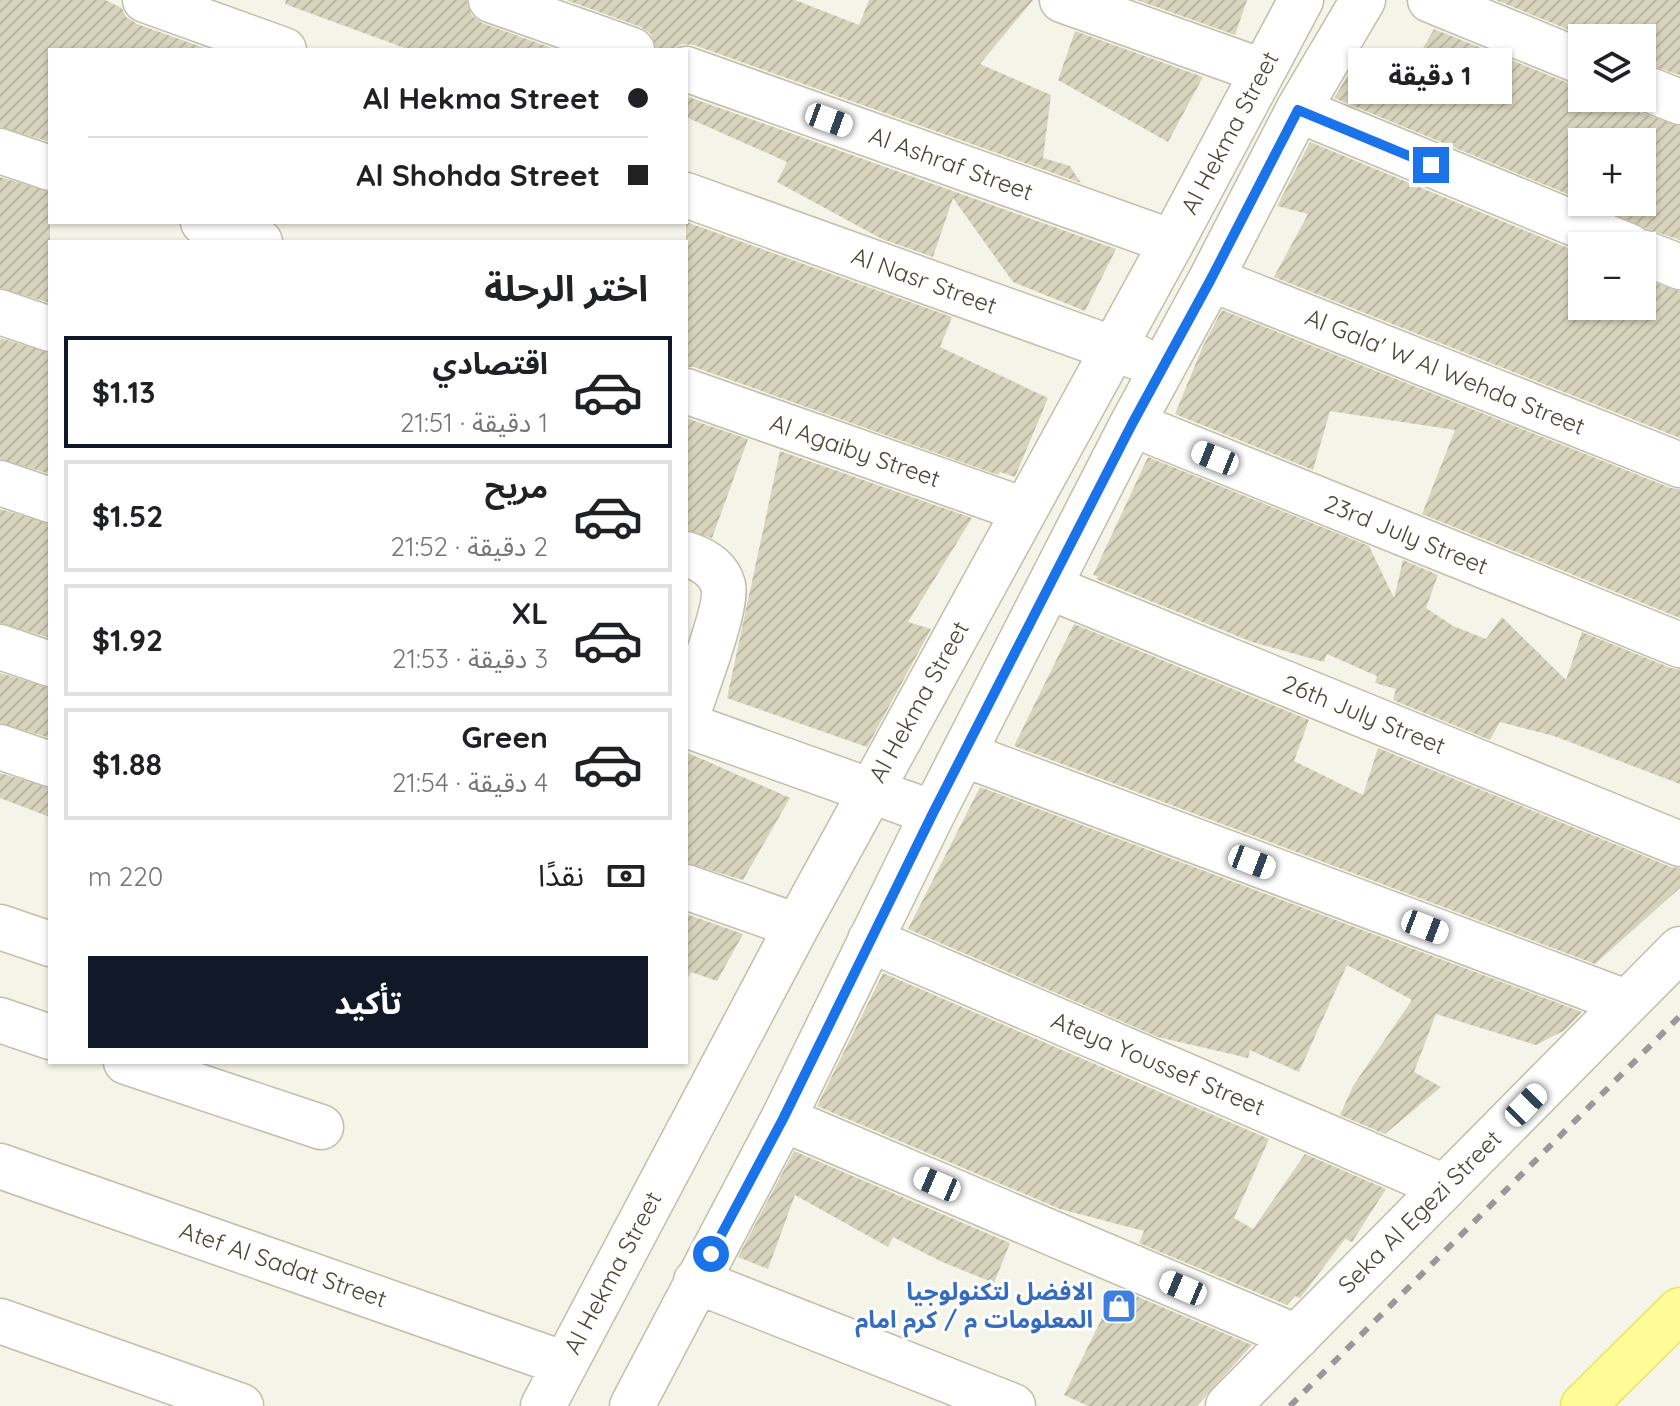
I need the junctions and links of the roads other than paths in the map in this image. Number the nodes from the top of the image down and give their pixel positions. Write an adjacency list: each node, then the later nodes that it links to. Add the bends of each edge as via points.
1 (145, 0): 7 (street)
2 (491, 0): 8 (street)
3 (1062, 0): 11 (street)
4 (1301, 0): 11 (street, Al Hekma Street)
5 (1363, 0): 14 (street, Al Hekma Street)
6 (1430, 0): 9 (street)
7 (278, 48)
8 (626, 48)
9 (1568, 56)
10 (688, 70): 21 (street, Al Ashraf Street)
11 (1262, 71): 21 (street, Al Hekma Street)
12 (1656, 93): 13 (street)
13 (1680, 102)
14 (1298, 110): 19 (street); 24 (street, Al Hekma Street)
15 (0, 151): 16 (street)
16 (48, 167)
17 (688, 196): 27 (street, Al Nasr Street)
18 (209, 224): 20 (street)
19 (1595, 232)
20 (254, 240)
21 (1172, 242): 27 (street, Al Hekma Street)
22 (1656, 258): 23 (street)
23 (1680, 267)
24 (1211, 279): 28 (street, Al Hekma Street); 31 (street, Al Gala' W Al Wehda Street)
25 (0, 312): 26 (street)
26 (48, 328)
27 (1113, 349): 28 (street, Al Nasr Street); 34 (street, Al Hekma Street)
28 (1162, 367): 30 (street, Al Hekma Street)
29 (688, 392): 34 (street, Al Agaiby Street)
30 (1132, 424): 36 (street, Al Hekma Street); 37 (street, 23rd July Street)
31 (1680, 465)
32 (0, 483): 33 (street)
33 (48, 499)
34 (1024, 510): 45 (street, Al Hekma Street)
35 (688, 555): 40 (street, via 716,569 724,587)
36 (1049, 587): 43 (street, Al Hekma Street); 47 (street, 26th July Street)
37 (1680, 645)
38 (0, 647): 39 (street)
39 (48, 663)
40 (688, 716)
41 (688, 723): 45 (street)
42 (0, 747): 44 (street)
43 (963, 754): 46 (street, Al Hekma Street); 54 (street)
44 (48, 763)
45 (871, 791): 46 (street); 49 (street, Al Hekma Street)
46 (933, 813): 51 (street, Al Hekma Street)
47 (1680, 844)
48 (688, 888): 49 (street)
49 (797, 926): 66 (street, Al Hekma Street)
50 (0, 927): 52 (street)
51 (870, 940): 58 (street, Al Hekma Street); 61 (street, Ateya Youssef Street)
52 (48, 943)
53 (1680, 949): 54 (street, Seka Al Egezi Street)
54 (1626, 1002): 61 (street, Seka Al Egezi Street)
55 (0, 1020): 56 (street)
56 (48, 1036)
57 (132, 1064): 59 (street)
58 (783, 1119): 62 (street, Al Hekma Street); 65 (street)
59 (321, 1127)
60 (0, 1166): 66 (street, Atef Al Sadat Street)
61 (1445, 1187): 65 (street, Seka Al Egezi Street)
62 (696, 1281): 69 (street, Al Hekma Street); 70 (street)
63 (1680, 1310): 72 (main road)
64 (0, 1321): 67 (street)
65 (1297, 1337): 71 (street, Seka Al Egezi Street)
66 (565, 1364): 68 (street, Al Hekma Street)
67 (241, 1406)
68 (543, 1406)
69 (632, 1406)
70 (1013, 1406)
71 (1228, 1406)
72 (1583, 1406)

